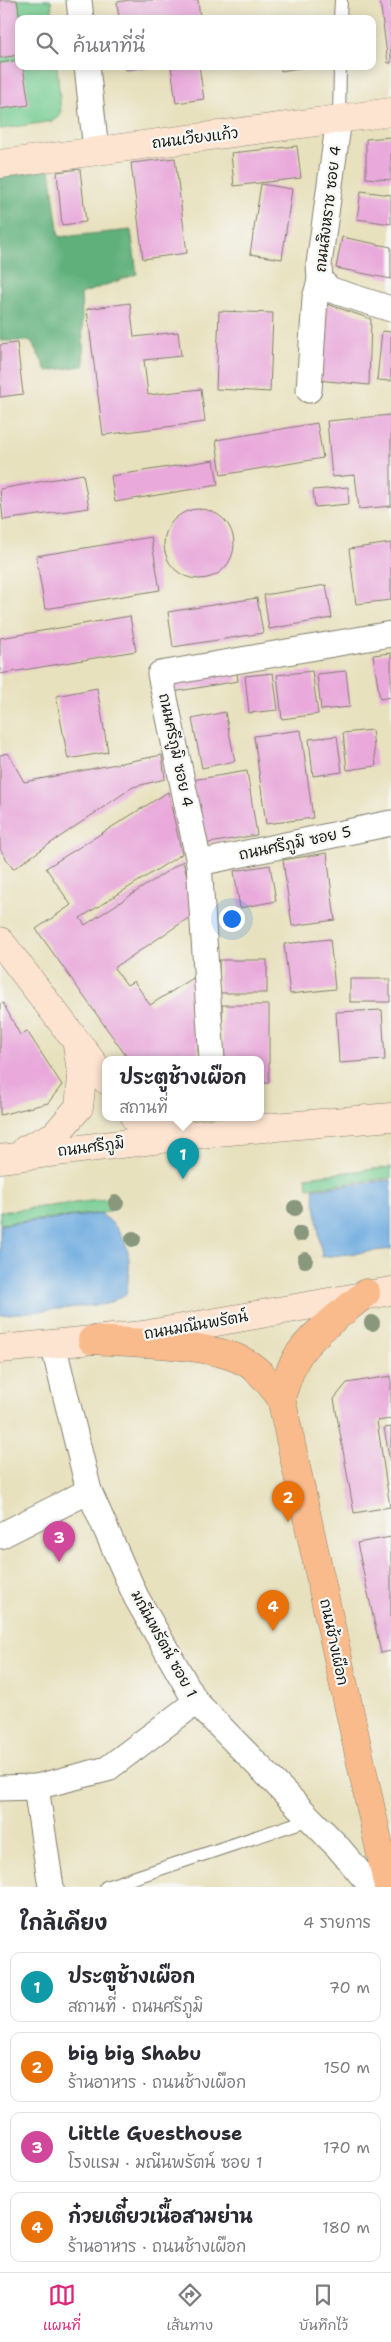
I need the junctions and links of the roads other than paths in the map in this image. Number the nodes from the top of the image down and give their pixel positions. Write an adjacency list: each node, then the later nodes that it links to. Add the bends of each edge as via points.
1 (79, 0): 3 (street)
2 (341, 0): 4 (lane)
3 (81, 15)
4 (340, 15)
5 (86, 70): 9 (street)
6 (340, 70): 8 (lane)
7 (391, 112): 8 (street, ถนนเวียงแก้ว)
8 (339, 119): 9 (street, ถนนเวียงแก้ว); 11 (street, ถนนสิงหราช ซอย 4, via 319,264)
9 (96, 151): 10 (street, ถนนเวียงแก้ว)
10 (0, 164)
11 (320, 281): 12 (street, ถนนสิงหราช ซอย 4, via 331,290); 13 (street, via 315,298)
12 (391, 309)
13 (309, 390)
14 (391, 634): 16 (street, ถนนศรีภูมิ ซอย 4, via 160,674)
15 (391, 823): 16 (street, ถนนศรีภูมิ ซอย 5)
16 (199, 862): 19 (street, ถนนศรีภูมิ ซอย 4)
17 (0, 941): 18 (street)
18 (77, 1044): 20 (street); 24 (street, via 82,1078 79,1107 56,1135)
19 (212, 1056)
20 (102, 1075)
21 (391, 1117): 23 (street, ถนนศรีภูมิ)
22 (141, 1121): 23 (street, via 153,1127 184,1132)
23 (217, 1125): 24 (street, ถนนศรีภูมิ)
24 (3, 1159)
25 (379, 1292): 26 (street, ถนนมณีนพรัตน์, via 143,1335); 29 (main road, ถนนช้างเผือก, via 328,1324 300,1354 288,1374)
26 (92, 1340): 27 (street, ถนนมณีนพรัตน์); 29 (main road, ถนนช้างเผือก, via 224,1354 246,1363 266,1379)
27 (53, 1344): 28 (street, ถนนมณีนพรัตน์); 30 (street, มณีนพรัตน์ ซอย 1)
28 (0, 1349)
29 (281, 1398): 36 (main road, ถนนช้างเผือก)
30 (90, 1491): 31 (street); 32 (street, มณีนพรัตน์ ซอย 1, via 136,1597)
31 (0, 1536)
32 (196, 1702): 33 (street, via 107,1769); 35 (street, มณีนพรัตน์ ซอย 1)
33 (36, 1787): 34 (street); 37 (street)
34 (0, 1788)
35 (310, 1819): 38 (lane); 39 (street, มณีนพรัตน์ ซอย 1)
36 (384, 1840): 40 (main road, ถนนช้างเผือก)
37 (51, 1887)
38 (106, 1887)
39 (372, 1887)
40 (388, 1887)

